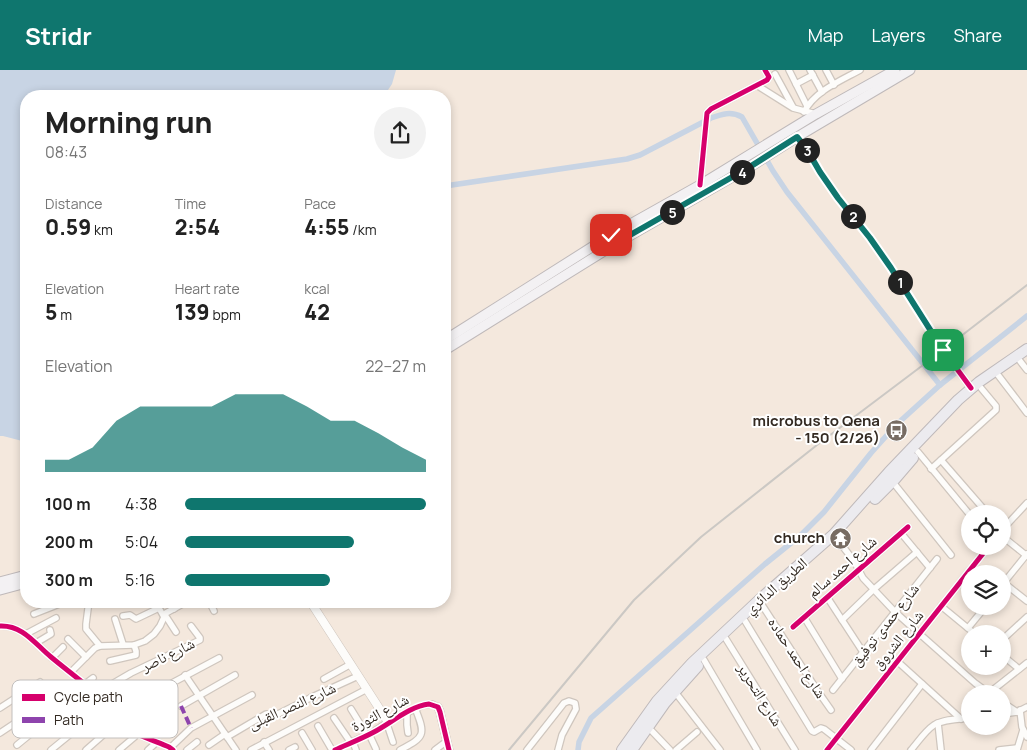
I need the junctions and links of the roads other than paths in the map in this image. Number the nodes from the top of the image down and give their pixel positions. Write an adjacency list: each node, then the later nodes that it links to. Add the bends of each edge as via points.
1 (765, 70): 12 (street)
2 (781, 70): 10 (street)
3 (789, 70): 13 (street)
4 (805, 70): 11 (street)
5 (860, 70): 9 (street)
6 (895, 70): 19 (main road)
7 (910, 70): 20 (main road)
8 (829, 71): 14 (street)
9 (849, 73): 14 (street)
10 (774, 74): 12 (street); 17 (street)
11 (811, 74): 13 (street); 16 (street)
12 (768, 77): 15 (street)
13 (796, 84): 18 (street)
14 (834, 85): 16 (street)
15 (758, 86): 17 (street); 21 (street, via 707,113)
16 (822, 92): 18 (street)
17 (793, 108): 18 (street)
18 (805, 109): 19 (street)
19 (816, 114): 21 (main road)
20 (797, 137): 23 (main road); 30 (street, via 838,198 876,246 950,359)
21 (700, 184): 22 (main road)
22 (611, 235): 23 (main road); 24 (main road)
23 (616, 243): 25 (main road)
24 (451, 336)
25 (451, 346)
26 (1027, 349): 30 (highway, الطريق الدائري)
27 (1024, 358): 28 (street); 29 (highway, الطريق الدائري)
28 (1027, 370)
29 (998, 375): 30 (highway, الطريق الدائري); 31 (street)
30 (973, 385): 32 (highway, الطريق الدائري, via 955,411); 33 (street, via 996,406 996,410); 35 (highway, الطريق الدائري)
31 (1027, 413)
32 (918, 452): 34 (street); 35 (highway, الطريق الدائري)
33 (941, 460): 34 (street); 39 (street)
34 (931, 468): 38 (street)
35 (898, 470): 36 (highway, الطريق الدائري)
36 (889, 481): 43 (highway, الطريق الدائري); 46 (street); 188 (highway, الطريق الدائري, via 683,672 657,701)
37 (1027, 503): 40 (street)
38 (962, 505)
39 (980, 505)
40 (1011, 520)
41 (908, 527): 42 (street, شارع احمد سالم)
42 (901, 532): 45 (street); 51 (street, شارع احمد سالم)
43 (837, 539): 51 (street); 61 (highway, الطريق الدائري)
44 (1011, 543): 48 (street)
45 (917, 552): 50 (street); 57 (street)
46 (951, 555)
47 (982, 555): 62 (street, شارع الشروق)
48 (1027, 555): 52 (street)
49 (937, 559): 50 (street, شارع حمدى توفيق)
50 (930, 568): 71 (street, شارع حمدى توفيق)
51 (858, 570): 57 (street); 59 (street, شارع احمد سالم)
52 (1011, 574)
53 (20, 577): 54 (main road)
54 (0, 582)
55 (20, 585): 56 (main road)
56 (0, 590)
57 (874, 590): 71 (street); 79 (street)
58 (1011, 590): 60 (street)
59 (827, 597): 75 (street, شارع احمد سالم); 79 (street)
60 (1027, 601)
61 (762, 605): 80 (highway, الطريق الدائري); 134 (street, شارع احمد حماده)
62 (941, 606): 81 (street); 90 (street, شارع الشروق)
63 (34, 608): 64 (street, via 36,614)
64 (50, 608)
65 (88, 608): 96 (street, via 86,629)
66 (159, 608): 73 (street, via 136,619 130,615); 74 (street)
67 (212, 608): 70 (street)
68 (314, 608): 107 (street)
69 (174, 609): 74 (street)
70 (214, 611)
71 (895, 612): 90 (street); 98 (street, شارع حمدى توفيق)
72 (979, 615): 82 (street)
73 (123, 616)
74 (164, 616): 87 (street); 95 (street, via 154,634)
75 (804, 617): 85 (street, شارع احمد سالم); 114 (street)
76 (1027, 617): 88 (street)
77 (56, 618): 89 (street)
78 (116, 618): 94 (street)
79 (842, 620): 98 (street)
80 (745, 621): 92 (highway, الطريق الدائري); 159 (street, via 812,731 822,728)
81 (964, 625)
82 (970, 625)
83 (0, 626): 89 (street, via 12,627)
84 (191, 626): 116 (street, شارع ناصر, via 200,640)
85 (793, 627)
86 (50, 630): 93 (street, via 51,634)
87 (176, 632)
88 (1011, 632)
89 (26, 634): 93 (street)
90 (919, 634): 104 (street, شارع الشروق); 119 (street)
91 (68, 639): 99 (street)
92 (726, 639): 102 (highway, الطريق الدائري); 193 (street, شارع التحرير)
93 (36, 643): 100 (street)
94 (123, 644): 95 (street); 96 (street)
95 (134, 644): 103 (street, via 136,655)
96 (100, 646): 99 (street)
97 (62, 648): 100 (street)
98 (863, 652): 114 (street, شارع حمدى توفيق)
99 (86, 657): 109 (street)
100 (52, 658): 109 (street)
101 (219, 658): 110 (street)
102 (704, 660): 123 (highway, الطريق الدائري); 192 (street)
103 (110, 661)
104 (897, 661): 118 (street); 159 (street, شارع الشروق)
105 (1011, 662): 108 (street)
106 (1027, 663): 108 (street)
107 (350, 664): 112 (street); 113 (street)
108 (1019, 669): 120 (street)
109 (71, 672): 115 (street)
110 (185, 675): 117 (street); 124 (street)
111 (235, 675): 124 (street)
112 (358, 676): 121 (street); 151 (street, شارع النصر القبلى, via 274,716 265,714)
113 (324, 679)
114 (842, 679): 122 (street, شارع حمدى توفيق)
115 (80, 680)
116 (119, 680)
117 (176, 680)
118 (922, 684): 140 (street); 196 (street)
119 (978, 685)
120 (1000, 685)
121 (367, 690): 141 (street); 163 (street)
122 (833, 690)
123 (674, 692): 145 (highway, الطريق الدائري); 170 (street)
124 (199, 695): 127 (street); 138 (street)
125 (252, 695): 138 (street)
126 (12, 700): 131 (street)
127 (181, 706)
128 (438, 707): 132 (street, شارع الثورة, via 429,704); 160 (street)
129 (1011, 707): 135 (street)
130 (1027, 707): 135 (street)
131 (0, 708)
132 (415, 708): 136 (street, شارع الثورة); 183 (street, via 421,735)
133 (351, 709): 152 (street)
134 (831, 710)
135 (1019, 711): 137 (street); 146 (street)
136 (407, 712): 141 (street, شارع الثورة); 150 (street)
137 (1011, 712)
138 (213, 716): 151 (street); 168 (street, via 187,731)
139 (334, 718): 164 (street)
140 (961, 719): 142 (street)
141 (388, 723): 152 (street, شارع الثورة); 165 (street)
142 (938, 723): 197 (street); 198 (street)
143 (12, 725): 148 (street)
144 (318, 726): 181 (street)
145 (648, 726): 189 (highway, الطريق الدائري); 190 (street)
146 (1023, 730): 153 (street); 171 (street)
147 (697, 732): 191 (street)
148 (0, 733)
149 (302, 733): 180 (street)
150 (408, 733)
151 (226, 735): 167 (street, شارع النصر القبلى); 177 (street)
152 (368, 735): 164 (street, شارع الثورة); 169 (street)
153 (1027, 737)
154 (25, 738): 166 (street)
155 (66, 738): 172 (street)
156 (100, 738): 173 (street)
157 (133, 738): 174 (street)
158 (148, 738): 161 (street)
159 (836, 738): 194 (street, شارع الشروق); 195 (street)
160 (447, 741): 184 (street); 185 (street)
161 (157, 742): 168 (street); 175 (street)
162 (197, 742): 176 (street)
163 (264, 742): 178 (street); 179 (street)
164 (352, 742): 181 (street, شارع الثورة); 182 (street)
165 (393, 742)
166 (17, 745)
167 (210, 745)
168 (170, 749)
169 (376, 749)
170 (718, 749)
171 (1017, 749): 199 (street)
172 (51, 750)
173 (86, 750)
174 (119, 750)
175 (148, 750)
176 (187, 750)
177 (236, 750)
178 (253, 750)
179 (269, 750)
180 (312, 750)
181 (335, 750)
182 (356, 750)
183 (400, 750)
184 (435, 750)
185 (449, 750)
186 (527, 750): 187 (street, via 569,700 575,703 576,709)
187 (558, 750)
188 (622, 750)
189 (632, 750)
190 (670, 750)
191 (676, 750)
192 (757, 750)
193 (795, 750)
194 (827, 750)
195 (851, 750)
196 (871, 750)
197 (911, 750)
198 (941, 750)
199 (999, 750)

